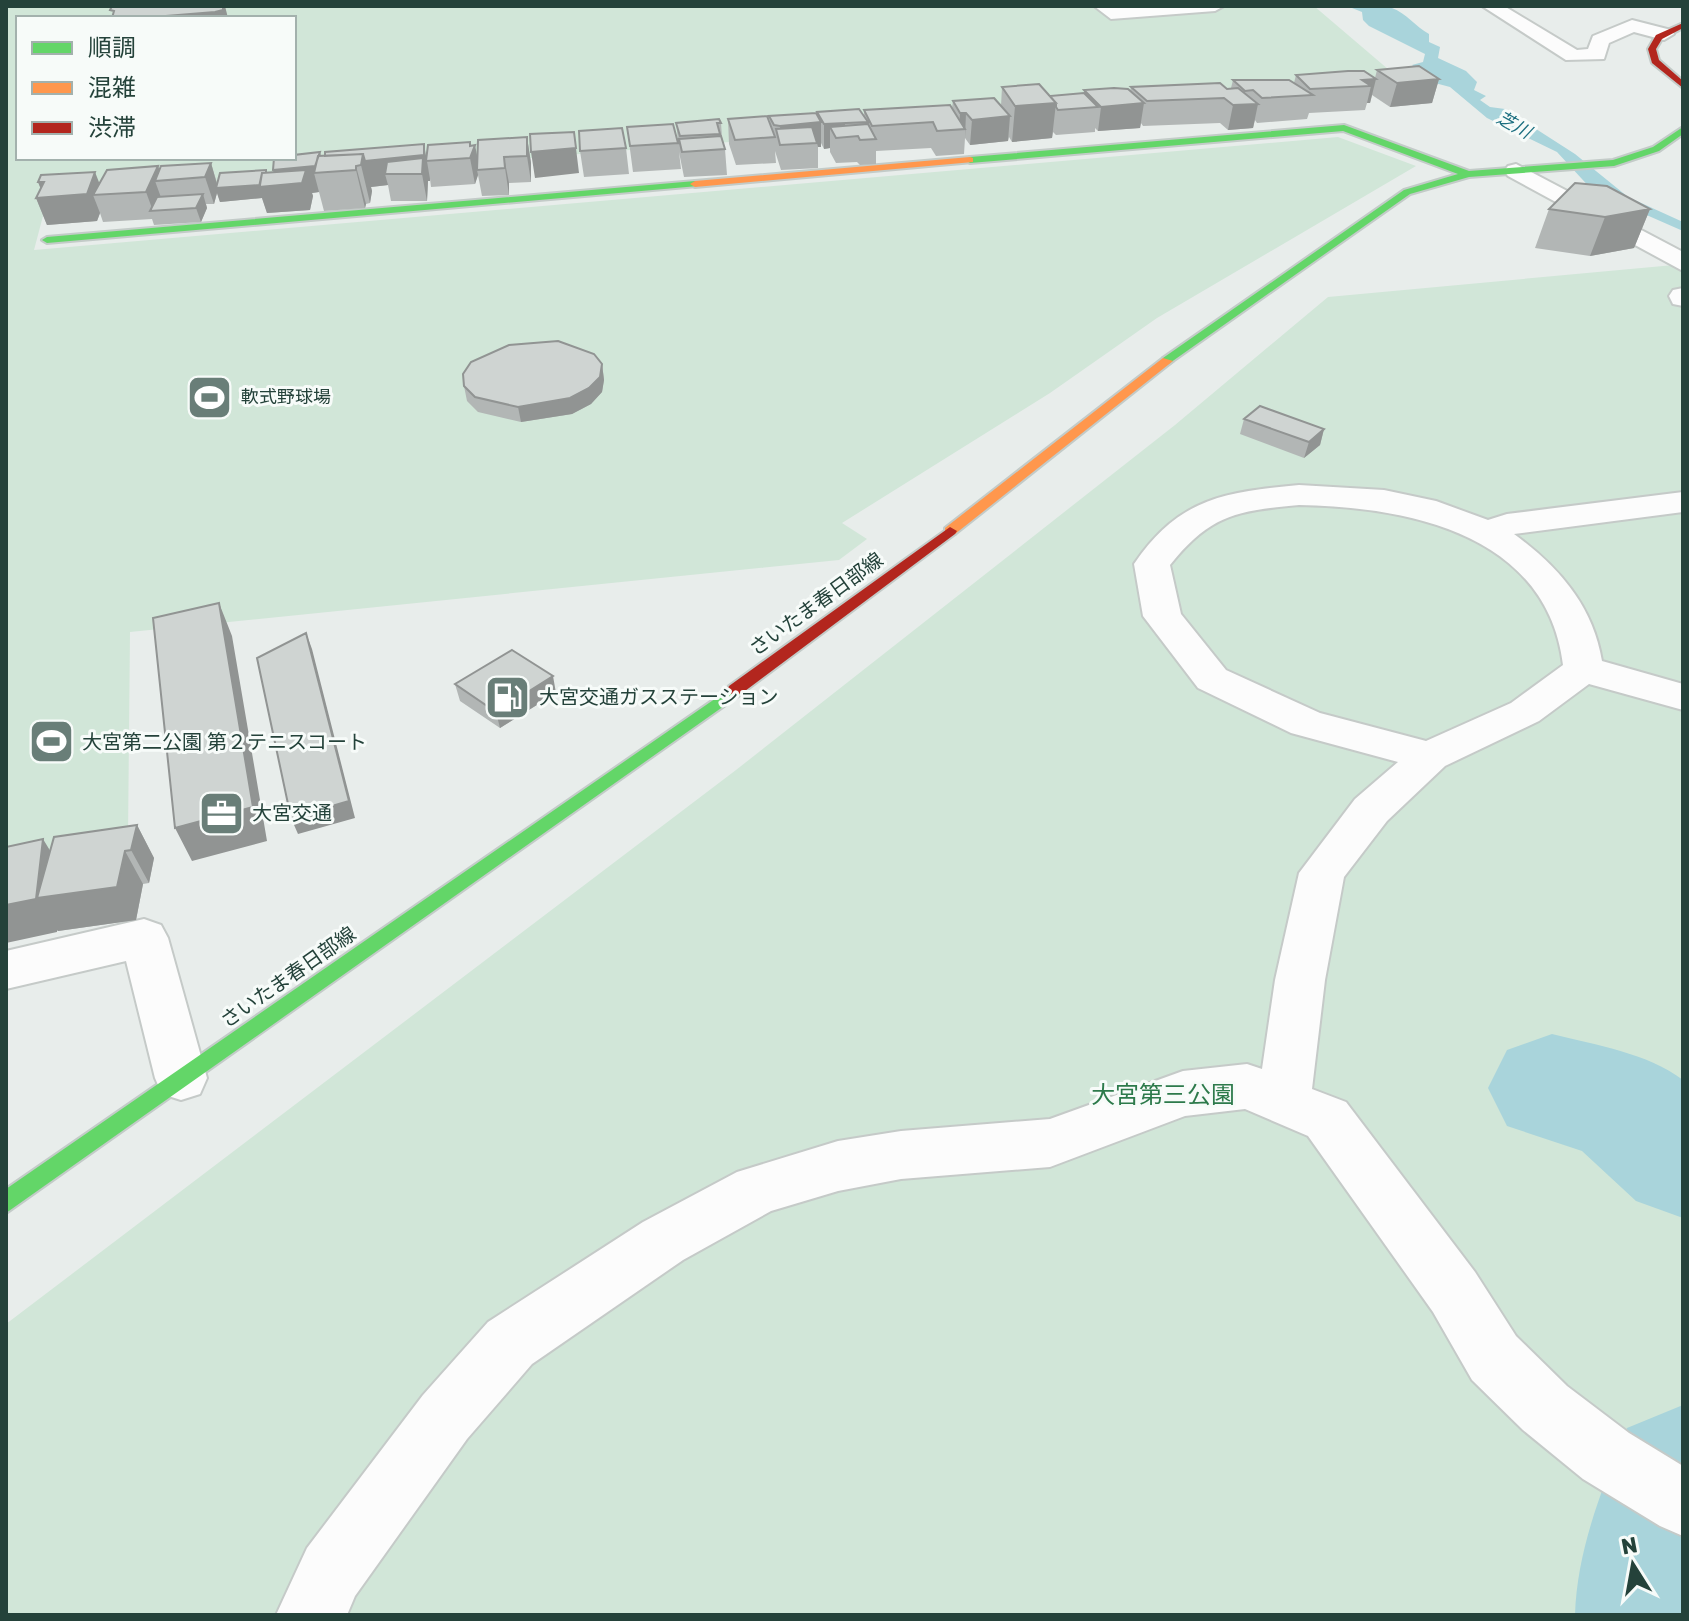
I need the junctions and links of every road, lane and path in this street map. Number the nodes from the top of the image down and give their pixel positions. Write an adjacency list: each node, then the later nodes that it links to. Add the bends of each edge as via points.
1 (1103, 6): 2 (street, via 1111,13)
2 (1215, 6)
3 (1491, 6): 5 (street, via 1573,56 1597,55 1600,40 1632,26)
4 (1683, 25): 5 (main road)
5 (1664, 34): 6 (main road, via 1652,49 1655,61)
6 (1683, 85)
7 (1683, 130): 8 (main road, さいたま春日部線, via 1656,149 1614,163)
8 (1525, 170): 9 (main road, さいたま春日部線); 11 (street)
9 (1468, 174): 10 (main road, via 1344,128); 18 (main road, さいたま春日部線, via 1407,192 1198,336 823,628)
10 (47, 240)
11 (1683, 263)
12 (1683, 502): 13 (street, via 1507,524)
13 (1489, 534): 14 (street, via 1566,606 1579,637); 16 (street, via 1424,509 1339,494 1264,496 1192,520 1152,564 1162,616 1212,679 1306,723)
14 (1583, 669): 15 (street); 16 (street, via 1525,712)
15 (1683, 697)
16 (1430, 756): 19 (street, via 1371,810 1322,873 1300,980)
17 (6, 970): 18 (street, via 144,938)
18 (181, 1078): 20 (main road, さいたま春日部線)
19 (1284, 1101): 21 (street, via 1327,1119 1454,1292 1494,1358 1606,1456); 22 (street, via 1247,1086 1183,1094 1050,1143 901,1155 838,1166 757,1190 663,1241 510,1343 445,1417 381,1503 331,1572)
20 (6, 1202)
21 (1673, 1497)
22 (311, 1615)

